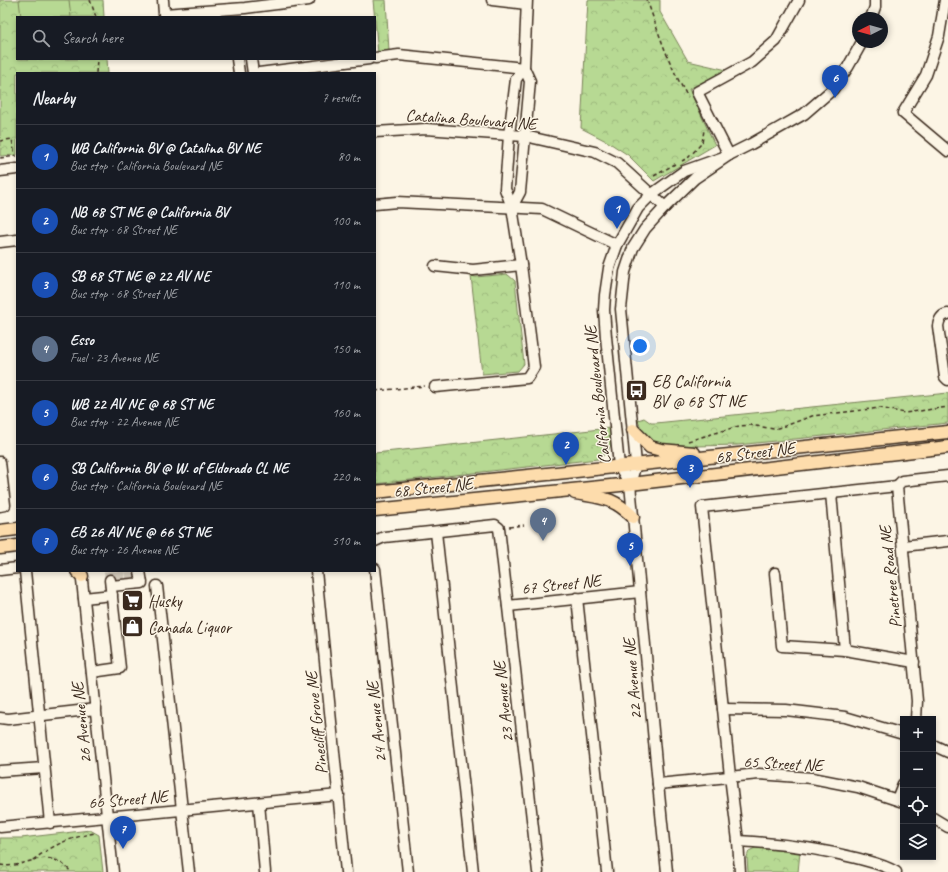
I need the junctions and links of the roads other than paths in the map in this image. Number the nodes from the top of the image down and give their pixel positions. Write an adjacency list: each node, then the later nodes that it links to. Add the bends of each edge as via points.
1 (163, 0): 9 (street, via 164,14)
2 (309, 0): 10 (street)
3 (492, 0): 7 (street)
4 (799, 0): 24 (street, via 776,41 752,62 697,92)
5 (875, 0): 8 (street)
6 (945, 0): 23 (street, via 939,36 926,75 903,114)
7 (526, 2): 16 (street)
8 (873, 12)
9 (230, 13): 10 (street)
10 (245, 13)
11 (859, 48): 24 (street, California Boulevard NE, via 833,89 804,114)
12 (376, 58): 16 (street, via 399,55)
13 (237, 60): 17 (street)
14 (252, 60): 18 (street)
15 (361, 60): 19 (street)
16 (524, 68): 21 (street, via 516,80); 22 (street, via 530,81)
17 (238, 72)
18 (253, 72)
19 (267, 72)
20 (376, 132): 21 (street, Catalina Boulevard NE, via 426,129)
21 (509, 135): 22 (street, Catalina Boulevard NE); 29 (street, via 505,188)
22 (525, 136): 27 (street, Catalina Boulevard NE, via 595,152 617,163); 29 (street, via 520,192)
23 (948, 151)
24 (730, 155): 27 (street, California Boulevard NE, via 684,171); 30 (street, California Boulevard NE, via 695,178)
25 (16, 169): 26 (street)
26 (0, 171)
27 (652, 194): 30 (street, Catalina Boulevard NE); 33 (street, California Boulevard NE, via 638,208)
28 (376, 204): 29 (street, via 397,202)
29 (512, 207): 33 (street, via 542,209); 34 (street)
30 (665, 207): 39 (street, California Boulevard NE, via 645,229 633,248 625,272 621,309 622,330)
31 (16, 240): 32 (street)
32 (0, 242)
33 (617, 245): 45 (street, California Boulevard NE, via 609,268 604,310)
34 (521, 265): 35 (street, via 473,270); 38 (street, via 534,368 527,378)
35 (435, 266)
36 (947, 314): 37 (street, via 939,320 938,326 944,377)
37 (948, 380)
38 (435, 387)
39 (633, 430): 42 (main road, via 650,447); 44 (street, California Boulevard NE)
40 (948, 432): 42 (main road, 68 Street NE)
41 (948, 447): 47 (main road, 68 Street NE)
42 (715, 456): 44 (main road, 68 Street NE)
43 (0, 462): 52 (street, via 5,505)
44 (636, 464): 45 (main road, 68 Street NE); 47 (street, California Boulevard NE)
45 (619, 466): 47 (street, California Boulevard NE); 50 (main road, 68 Street NE)
46 (948, 476): 48 (street, via 902,481)
47 (630, 484): 49 (main road, 68 Street NE); 54 (street, 22 Avenue NE)
48 (896, 486): 51 (street); 61 (street, Pinetree Road NE)
49 (560, 490): 53 (main road, 68 Street NE); 54 (main road, via 613,501)
50 (376, 492)
51 (831, 493): 77 (street); 81 (street, via 702,507)
52 (0, 506)
53 (376, 510)
54 (633, 518): 73 (street, 22 Avenue NE)
55 (16, 529): 56 (main road)
56 (0, 531)
57 (436, 532): 58 (street, via 384,537); 76 (street, 23 Avenue NE, via 495,525 503,528); 107 (street)
58 (376, 541)
59 (948, 541): 61 (street)
60 (16, 546): 62 (main road)
61 (903, 546): 78 (street, Pinetree Road NE)
62 (0, 548)
63 (16, 568): 64 (street)
64 (0, 570)
65 (25, 572): 82 (street)
66 (140, 572): 71 (street, via 142,583 130,581)
67 (316, 572): 92 (street, Pinecliff Grove NE)
68 (375, 572): 106 (street, 24 Avenue NE)
69 (80, 573): 74 (street, 26 Avenue NE)
70 (774, 573): 77 (street, via 782,646)
71 (114, 585): 74 (street); 79 (street, via 120,668)
72 (157, 586): 95 (street)
73 (640, 592): 75 (street, 67 Street NE); 91 (street, 22 Avenue NE)
74 (84, 598): 79 (street, 26 Avenue NE)
75 (577, 598): 76 (street, 67 Street NE); 109 (street)
76 (508, 606): 108 (street, 23 Avenue NE)
77 (845, 650): 78 (street)
78 (914, 662): 83 (street, Pinetree Road NE)
79 (92, 672): 80 (street, 26 Avenue NE)
80 (96, 709): 82 (street); 96 (street, 26 Avenue NE)
81 (722, 709): 85 (street, via 786,710 846,717); 90 (street)
82 (39, 716): 84 (street); 88 (street)
83 (916, 716)
84 (0, 718)
85 (900, 733)
86 (936, 746): 87 (street)
87 (948, 752)
88 (44, 768): 89 (street); 98 (street)
89 (0, 771)
90 (730, 776): 91 (street, 65 Street NE); 93 (street, 65 Street NE, via 760,774 812,778 858,787); 101 (street)
91 (658, 784): 110 (street, 22 Avenue NE)
92 (339, 795): 94 (street, 66 Street NE); 105 (street, Pinecliff Grove NE)
93 (900, 801)
94 (259, 803): 95 (street, 66 Street NE); 104 (street)
95 (182, 810): 96 (street, 66 Street NE); 103 (street)
96 (107, 817): 98 (street, 66 Street NE); 102 (street, 26 Avenue NE)
97 (936, 820): 100 (street)
98 (50, 823): 99 (street, 66 Street NE)
99 (0, 827)
100 (948, 827)
101 (738, 841): 111 (street); 112 (street, via 776,843 828,851 887,866)
102 (113, 872)
103 (188, 872)
104 (265, 872)
105 (346, 872)
106 (408, 872)
107 (473, 872)
108 (538, 872)
109 (607, 872)
110 (667, 872)
111 (740, 872)
112 (896, 872)

